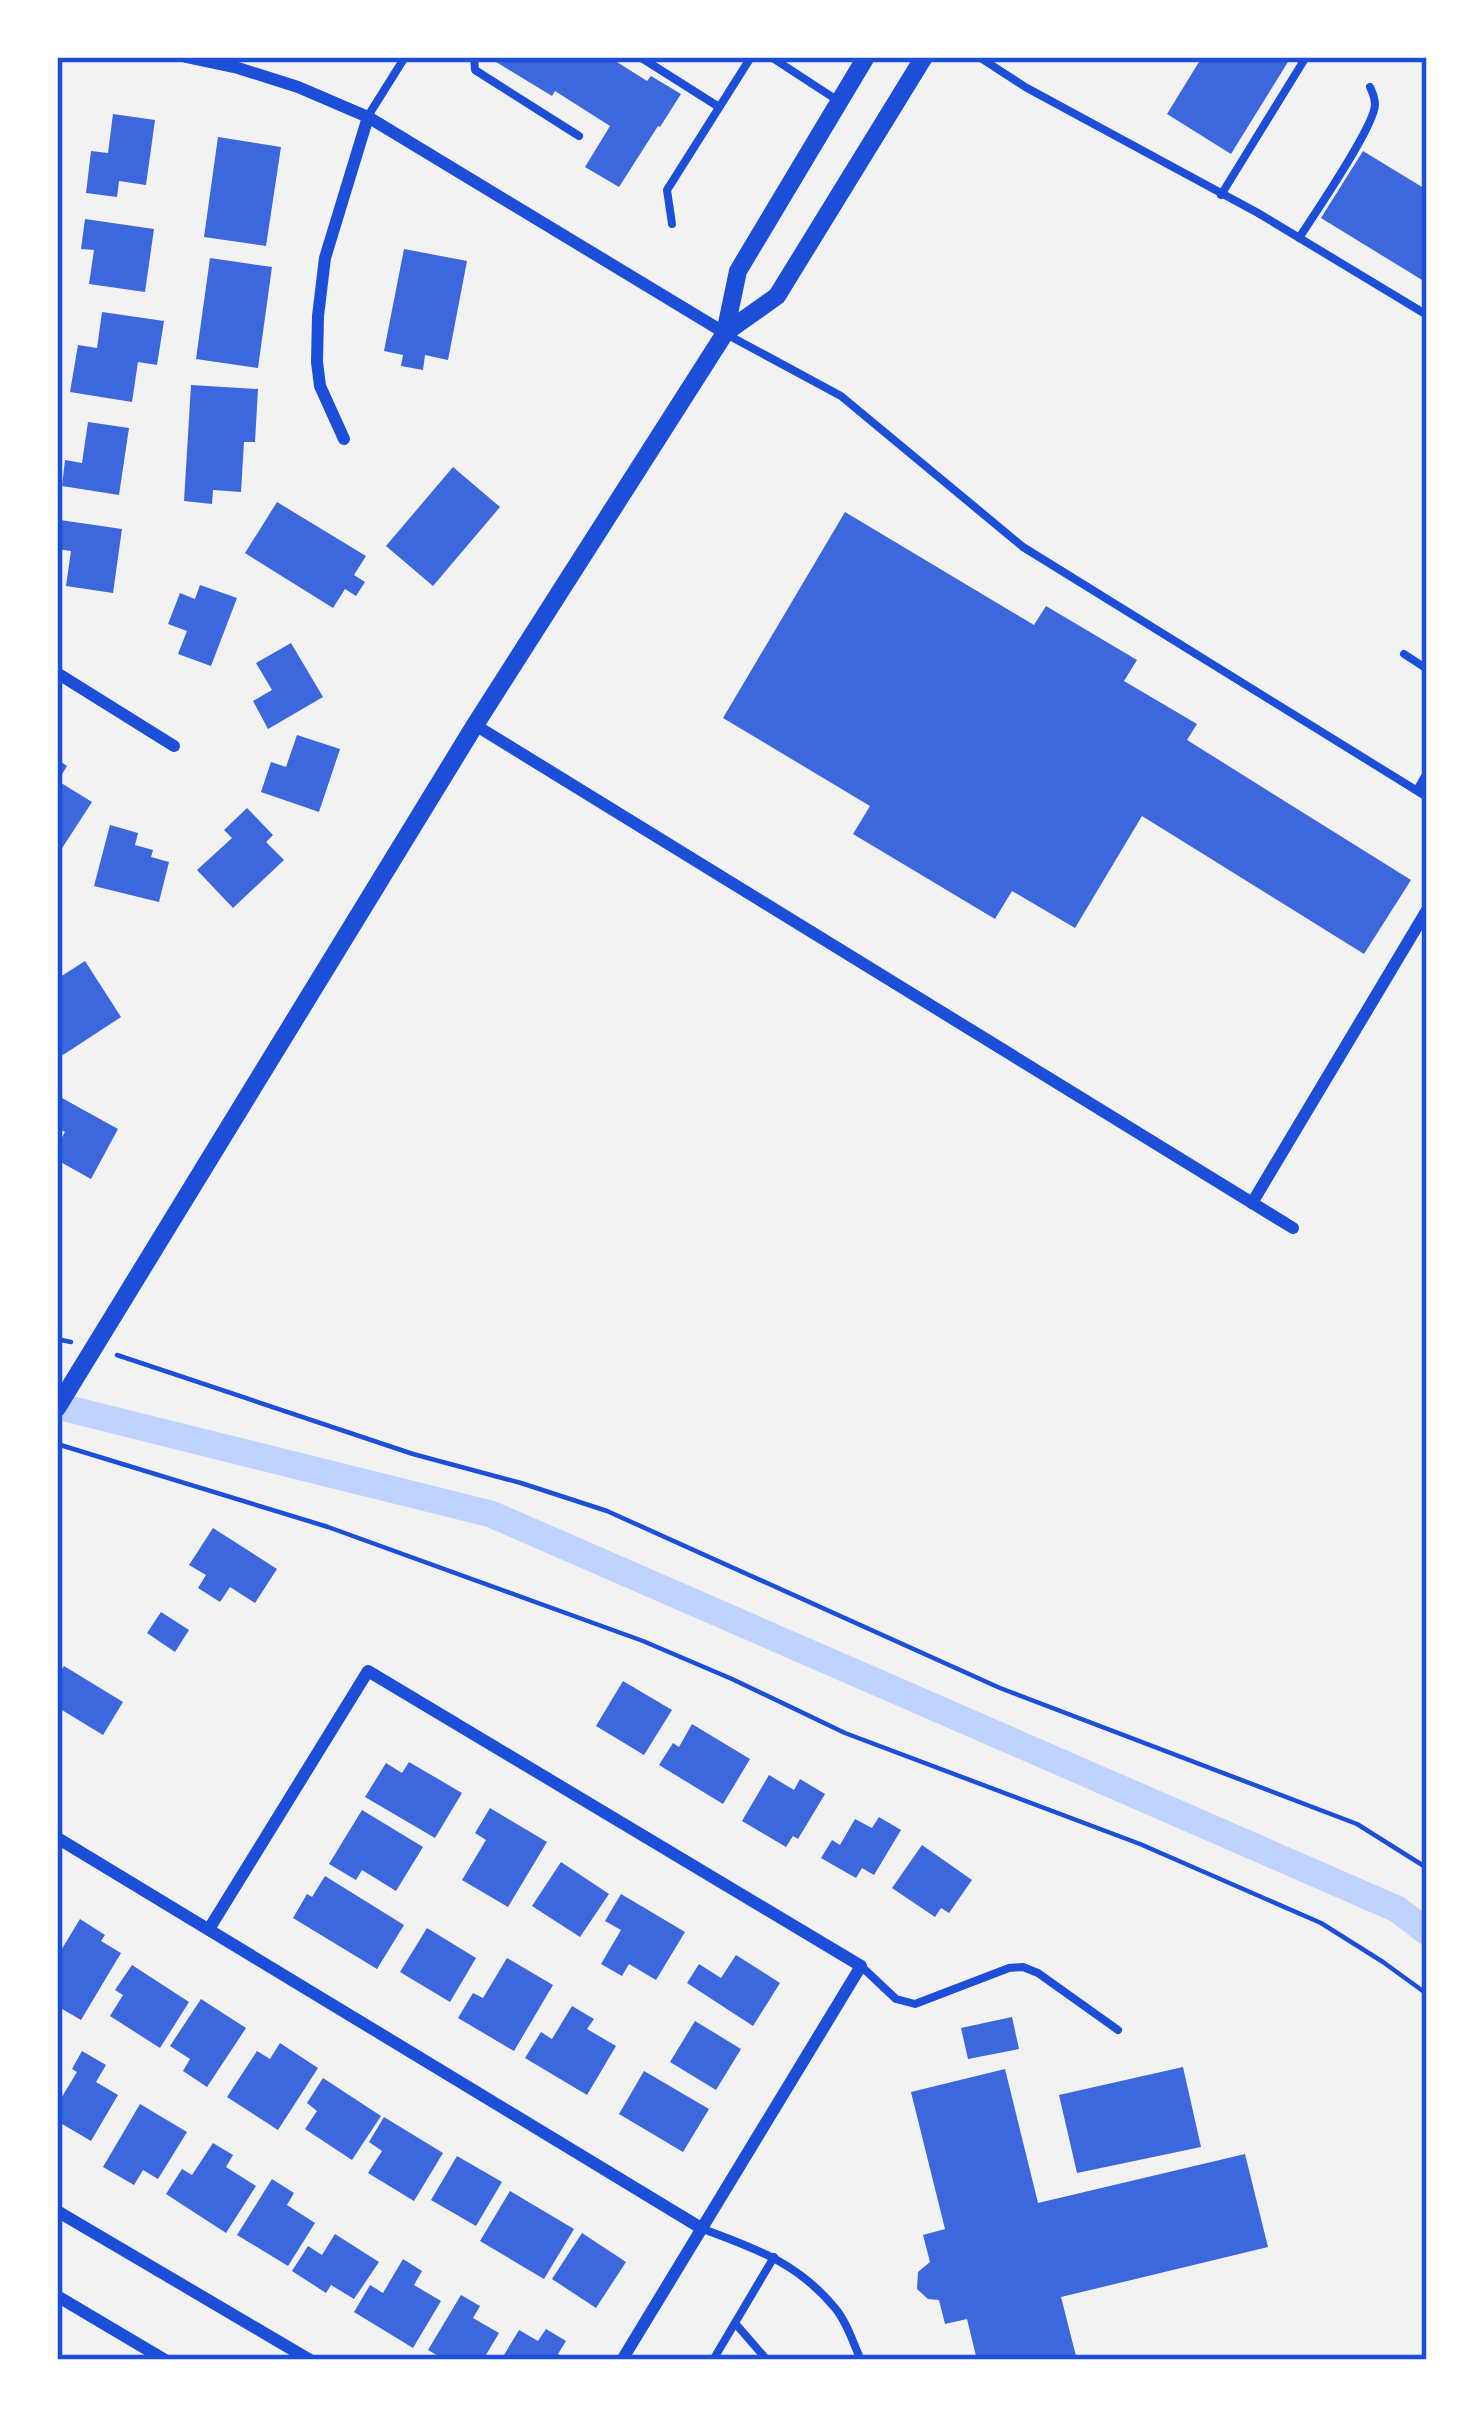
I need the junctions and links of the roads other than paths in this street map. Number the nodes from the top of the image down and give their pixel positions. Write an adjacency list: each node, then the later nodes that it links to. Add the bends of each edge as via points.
1 (186, 57): 14 (street, via 298,87)
2 (405, 57): 14 (lane)
3 (474, 57): 15 (lane, via 475,70)
4 (640, 57): 13 (lane)
5 (751, 57): 13 (lane)
6 (771, 57): 12 (lane)
7 (866, 57): 12 (street)
8 (925, 57): 20 (street, via 777,296)
9 (979, 57): 16 (lane)
10 (1306, 57): 16 (lane)
11 (1370, 87): 18 (lane, via 1375,110)
12 (840, 102): 20 (street, via 738,272)
13 (719, 107): 17 (lane, via 667,190)
14 (368, 117): 20 (street); 21 (street, via 325,259 318,316 320,386)
15 (579, 136)
16 (1221, 195): 18 (lane)
17 (672, 224)
18 (1299, 238): 19 (lane)
19 (1427, 315)
20 (725, 333): 25 (street); 28 (lane, via 841,396 1023,547)
21 (344, 439)
22 (1404, 654): 23 (lane)
23 (1427, 669)
24 (57, 673): 26 (street)
25 (475, 724): 31 (street); 33 (street)
26 (174, 746)
27 (1427, 773): 28 (lane)
28 (1417, 790): 29 (lane)
29 (1427, 797)
30 (1427, 910): 31 (street)
31 (1252, 1203): 32 (street)
32 (1293, 1228)
33 (57, 1408)
34 (58, 1841): 35 (street)
35 (208, 1929): 36 (street, via 368,1671); 39 (street)
36 (861, 1966): 37 (lane, via 896,1999 915,2003 1023,1967); 39 (street)
37 (1118, 2030)
38 (57, 2211): 44 (street)
39 (701, 2228): 40 (lane); 45 (street)
40 (774, 2257): 42 (lane); 48 (lane, via 837,2310)
41 (57, 2296): 43 (street)
42 (735, 2323): 46 (lane); 47 (lane)
43 (165, 2360)
44 (310, 2360)
45 (622, 2360)
46 (713, 2360)
47 (767, 2360)
48 (861, 2360)

